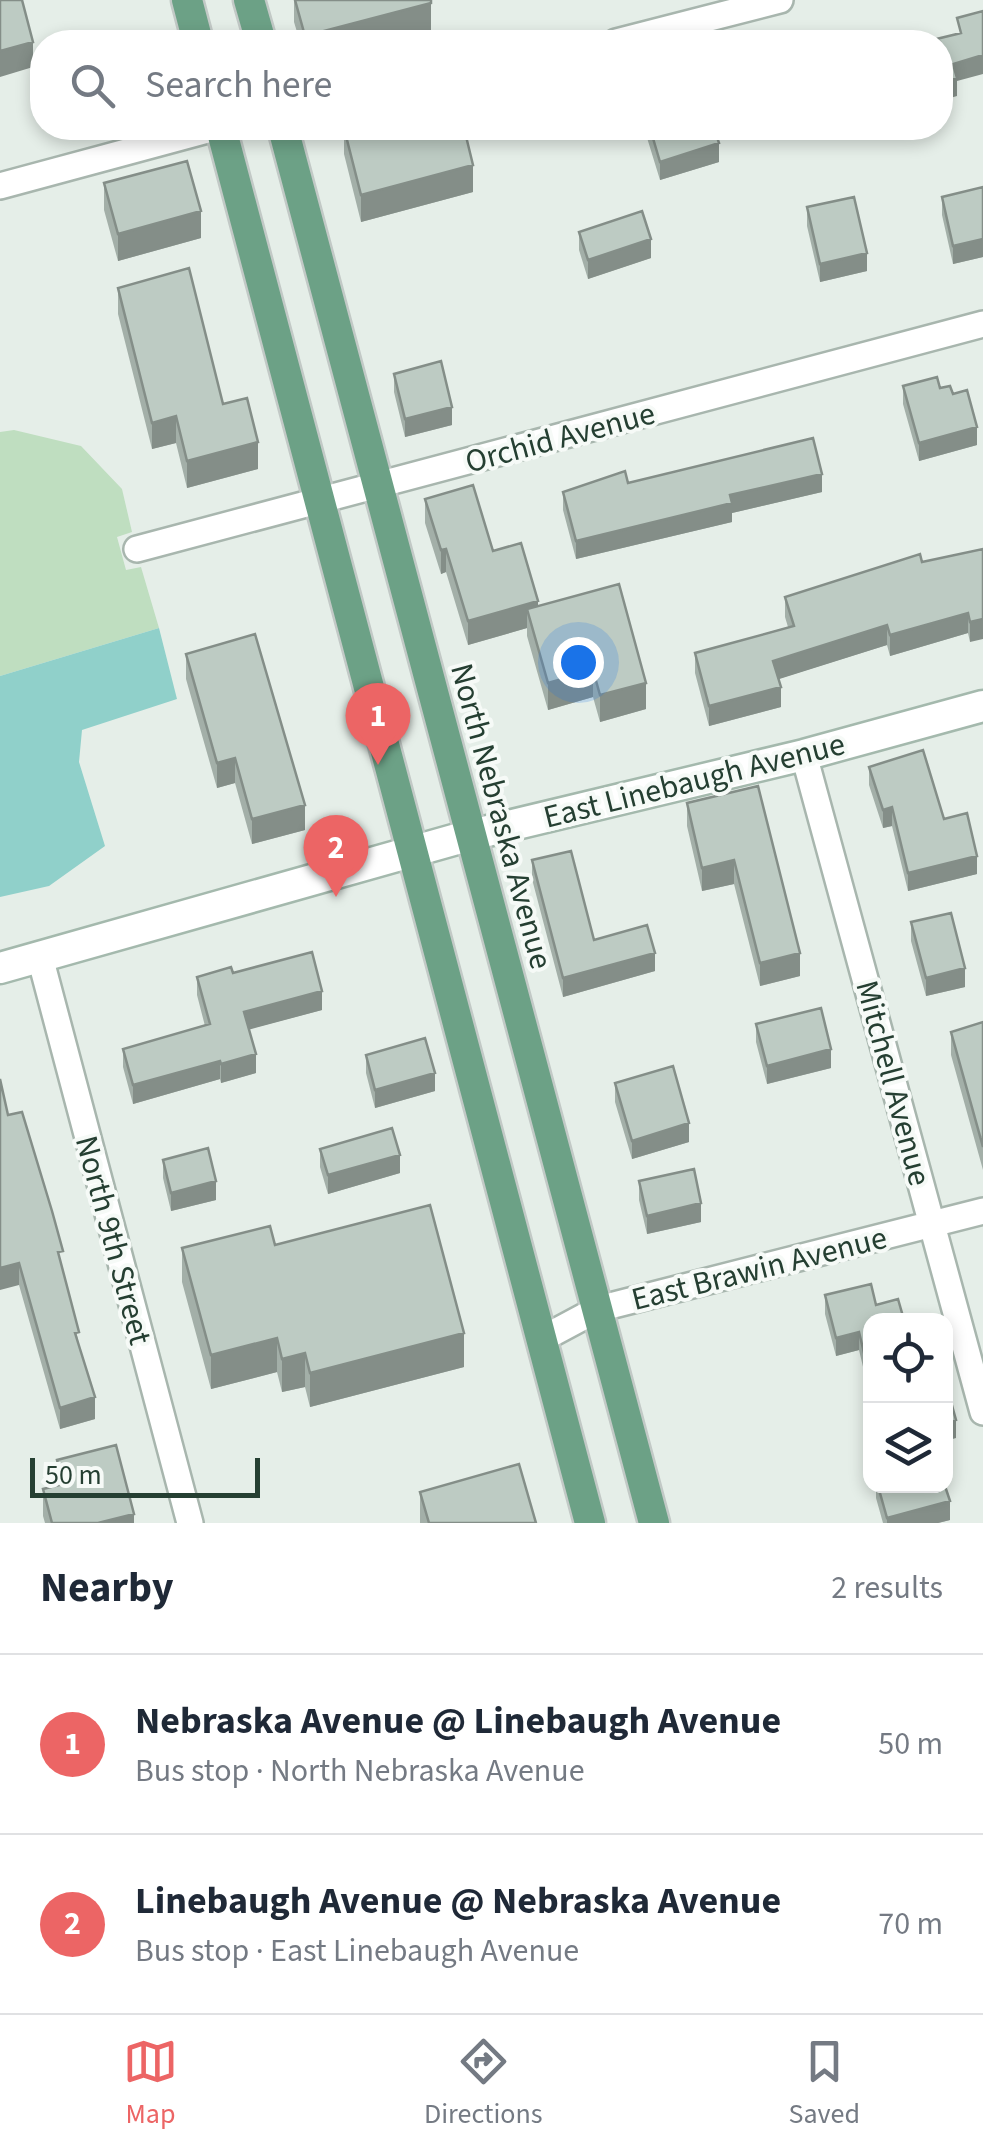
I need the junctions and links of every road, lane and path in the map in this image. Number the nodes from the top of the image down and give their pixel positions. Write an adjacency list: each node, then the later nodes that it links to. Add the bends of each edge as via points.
1 (187, 0): 4 (main road)
2 (249, 0): 5 (main road)
3 (780, 0): 6 (street)
4 (195, 30)
5 (257, 30)
6 (663, 30)
7 (173, 140): 10 (street)
8 (221, 140): 13 (main road)
9 (287, 140): 12 (main road, North Nebraska Avenue)
10 (0, 186)
11 (983, 324): 12 (street, Orchid Avenue)
12 (379, 485): 13 (street, Orchid Avenue); 17 (main road, North Nebraska Avenue)
13 (320, 501): 14 (street, Orchid Avenue); 18 (main road)
14 (137, 549)
15 (983, 706): 16 (street, East Linebaugh Avenue)
16 (804, 755): 17 (street, East Linebaugh Avenue); 22 (street, Mitchell Avenue)
17 (470, 834): 18 (street, East Linebaugh Avenue); 23 (main road, North Nebraska Avenue)
18 (413, 850): 19 (street, East Linebaugh Avenue); 24 (main road)
19 (40, 958): 20 (street, East Linebaugh Avenue); 26 (street, North 9th Street)
20 (0, 968)
21 (983, 1211): 22 (street, East Brawin Avenue)
22 (933, 1224): 23 (street, East Brawin Avenue); 25 (street, Mitchell Avenue)
23 (598, 1309): 24 (street, East Brawin Avenue); 28 (main road, North Nebraska Avenue)
24 (542, 1340): 27 (main road)
25 (983, 1412)
26 (190, 1523)
27 (590, 1523)
28 (654, 1523)

